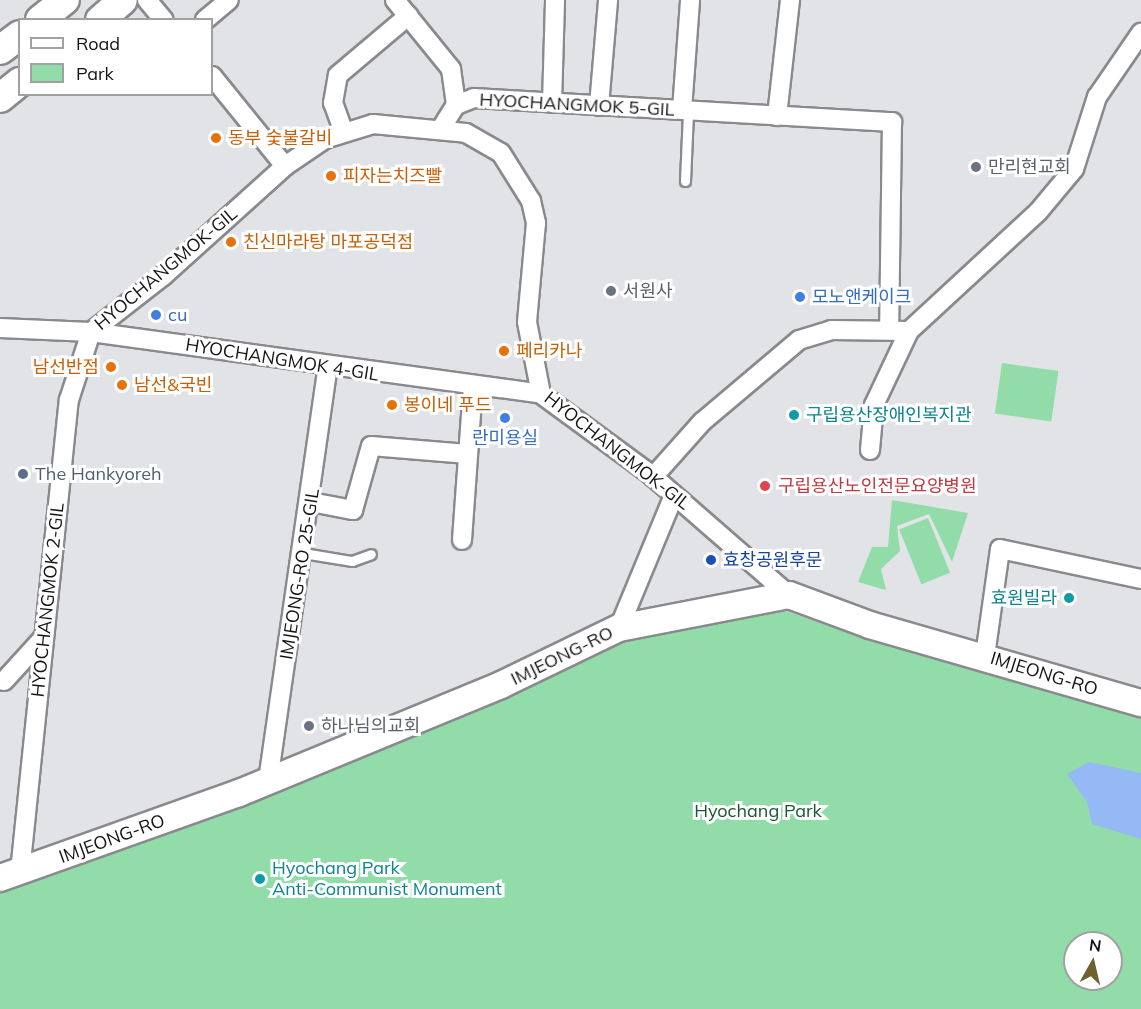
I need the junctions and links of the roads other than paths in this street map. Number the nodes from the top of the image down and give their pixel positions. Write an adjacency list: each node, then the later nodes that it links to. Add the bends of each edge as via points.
1 (65, 0): 10 (main road)
2 (123, 0): 11 (main road)
3 (147, 0): 12 (street)
4 (229, 0): 13 (street)
5 (555, 0): 20 (street)
6 (608, 0): 22 (street)
7 (690, 0): 23 (street)
8 (790, 0): 24 (street)
9 (402, 6): 21 (street, via 451,69); 26 (street, via 338,75 333,103)
10 (42, 18)
11 (102, 18)
12 (162, 18)
13 (207, 18)
14 (1141, 33): 31 (street, via 1097,97 1074,169 1038,212)
15 (18, 36): 16 (main road)
16 (0, 50)
17 (213, 77): 27 (street)
18 (18, 84): 19 (main road)
19 (0, 98)
20 (552, 103): 21 (street, HYOCHANGMOK 5-GIL, via 474,98); 22 (street, HYOCHANGMOK 5-GIL)
21 (456, 105): 25 (street, HYOCHANGMOK 5-GIL)
22 (599, 106): 23 (street, HYOCHANGMOK 5-GIL)
23 (685, 111): 24 (street, HYOCHANGMOK 5-GIL); 28 (lane, HYOCHANGMOK 5-GIL)
24 (777, 116): 30 (street, HYOCHANGMOK 5-GIL, via 892,122)
25 (442, 127): 26 (street, HYOCHANGMOK-GIL, via 373,124); 35 (street, HYOCHANGMOK-GIL, via 484,140 501,153 531,201 536,223 527,322)
26 (343, 130): 27 (street, HYOCHANGMOK-GIL)
27 (285, 166): 32 (street, HYOCHANGMOK-GIL, via 163,276)
28 (685, 181)
29 (0, 328): 32 (street, HYOCHANGMOK-GIL)
30 (889, 330): 31 (street); 38 (street, via 831,330 799,340 702,422)
31 (909, 331): 36 (street, via 874,405)
32 (91, 332): 33 (street, HYOCHANGMOK 4-GIL); 47 (street, HYOCHANGMOK 2-GIL, via 69,400)
33 (328, 367): 34 (street, HYOCHANGMOK 4-GIL); 40 (street, IMJEONG-RO 25-GIL)
34 (472, 388): 35 (street, HYOCHANGMOK 4-GIL); 37 (street)
35 (541, 394): 38 (street, HYOCHANGMOK-GIL)
36 (870, 450)
37 (468, 454): 40 (street, via 371,446 353,510); 41 (street)
38 (653, 477): 39 (street, HYOCHANGMOK-GIL)
39 (674, 495): 45 (street, HYOCHANGMOK-GIL); 46 (street)
40 (311, 502): 42 (street, IMJEONG-RO 25-GIL)
41 (462, 540)
42 (303, 553): 43 (lane, via 352,561); 51 (street, IMJEONG-RO 25-GIL)
43 (371, 554)
44 (1141, 579): 48 (street, via 1000,549)
45 (789, 595): 46 (street, IMJEONG-RO); 48 (street, IMJEONG-RO, via 870,625)
46 (619, 628): 51 (street, IMJEONG-RO, via 501,685)
47 (45, 637): 49 (street); 52 (street, HYOCHANGMOK 2-GIL)
48 (985, 656): 50 (street, IMJEONG-RO)
49 (4, 681)
50 (1141, 703)
51 (268, 781): 52 (street, IMJEONG-RO)
52 (10, 875)

